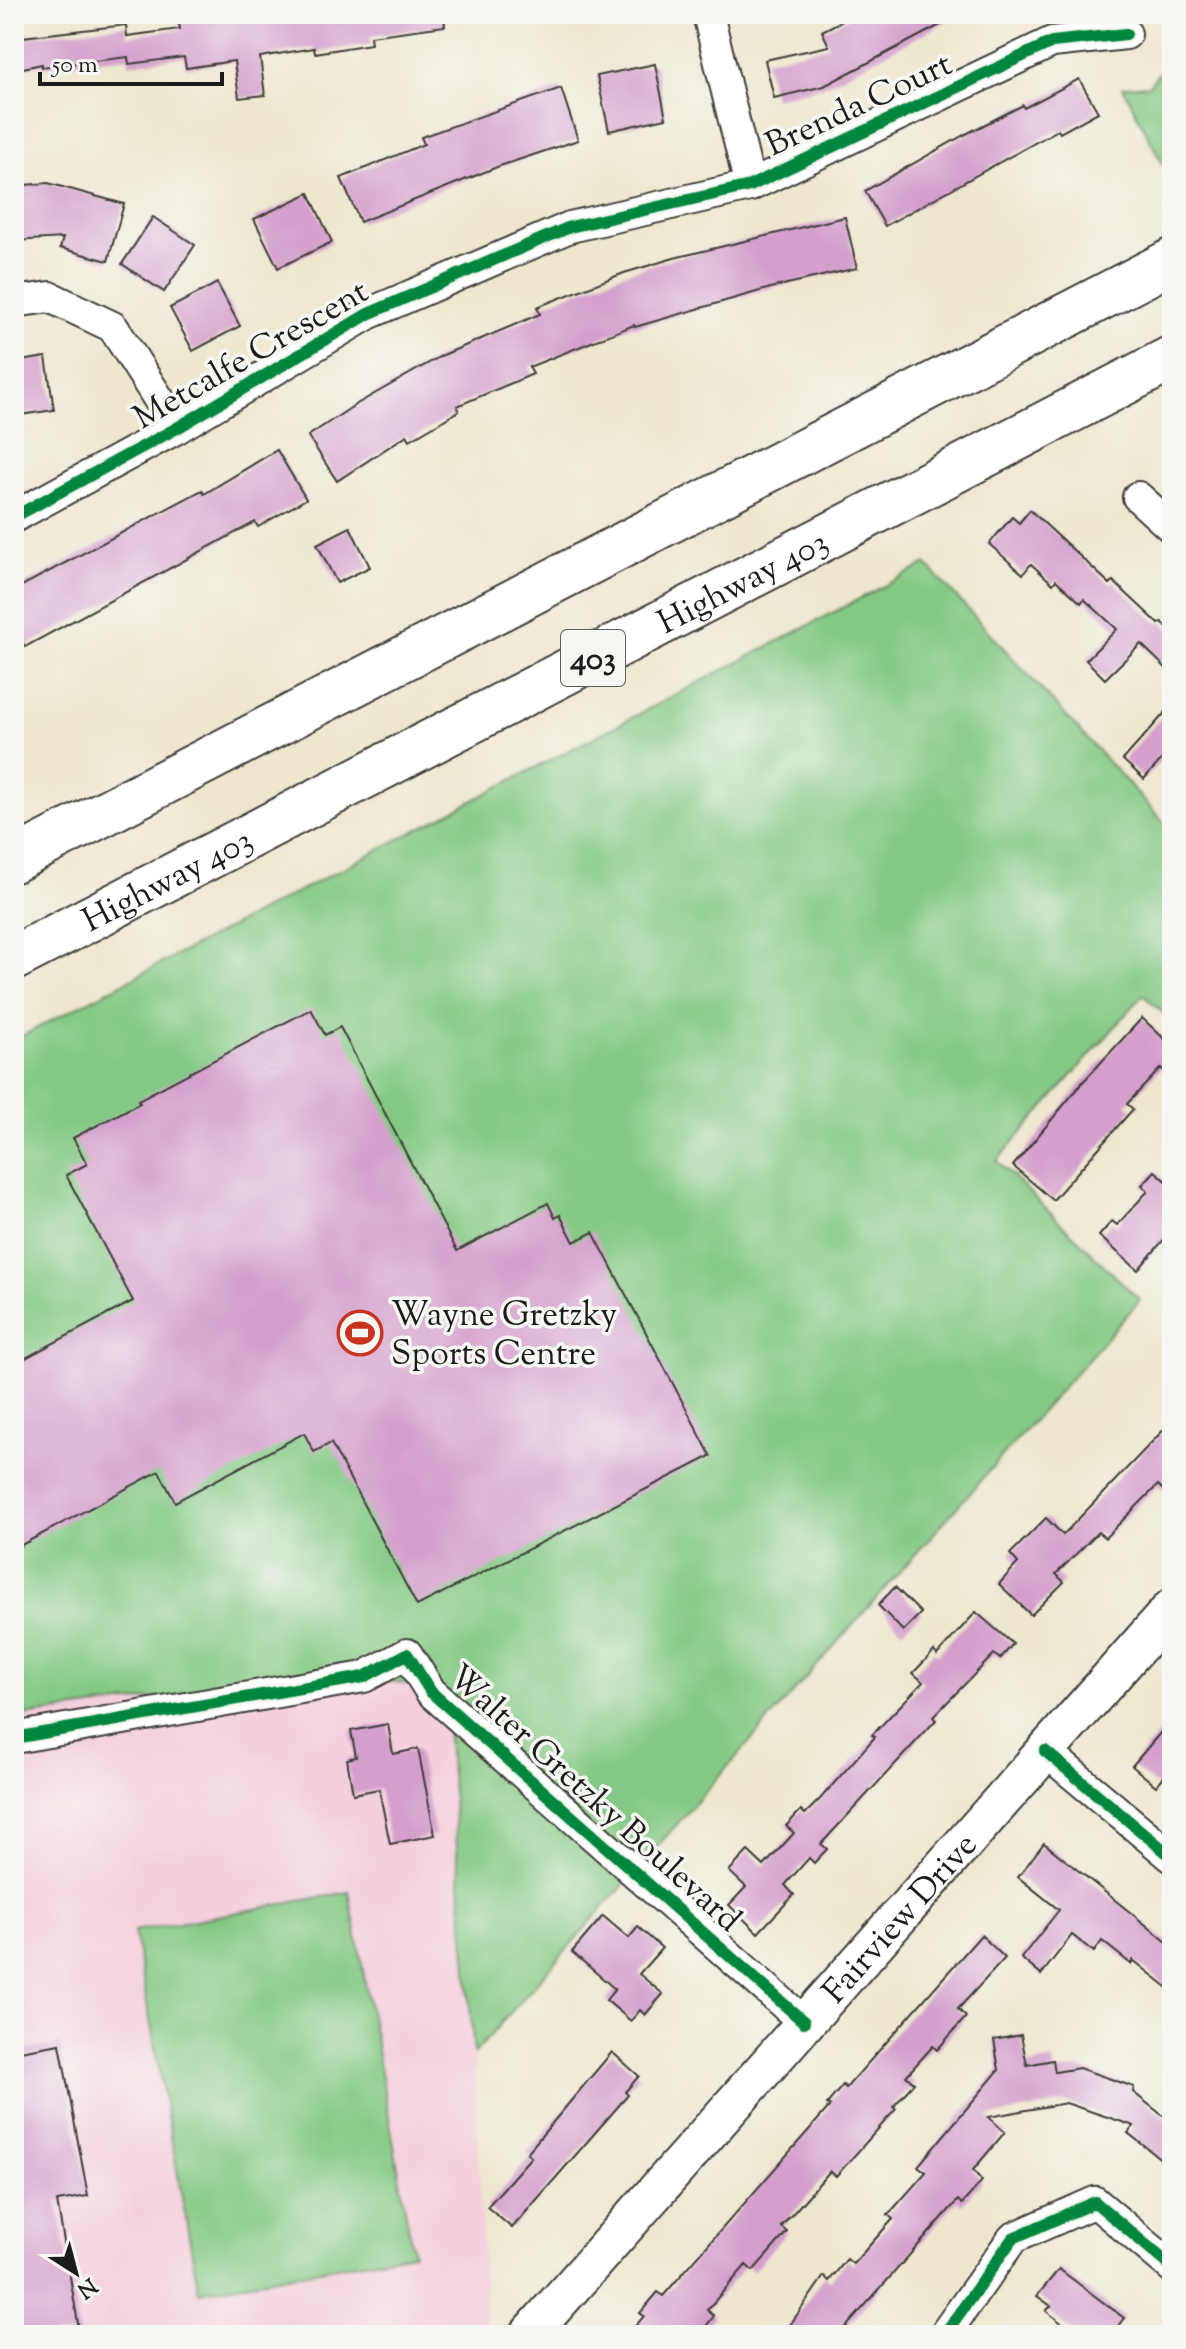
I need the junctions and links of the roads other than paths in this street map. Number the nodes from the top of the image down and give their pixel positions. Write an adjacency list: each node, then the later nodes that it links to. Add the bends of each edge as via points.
1 (708, 14): 3 (street)
2 (1126, 34): 3 (street, Brenda Court, via 1052,42)
3 (750, 186): 7 (street, Metcalfe Crescent, via 570,227 368,314)
4 (1172, 261): 11 (highway, 403)
5 (14, 302): 7 (street, via 50,297 113,327)
6 (1172, 358): 12 (highway, Highway 403 / 403)
7 (177, 428): 9 (street, Metcalfe Crescent)
8 (1138, 497): 10 (street)
9 (14, 517)
10 (1172, 528)
11 (14, 860)
12 (14, 958)
13 (1172, 1608): 15 (main road, Fairview Drive)
14 (14, 1738): 17 (street, Walter Gretzky Boulevard, via 364,1677 407,1654 431,1692)
15 (1045, 1751): 16 (street); 17 (main road, Fairview Drive)
16 (1172, 1857)
17 (804, 2022): 19 (main road, Fairview Drive)
18 (1172, 2267): 20 (street, via 1095,2202 1013,2238)
19 (529, 2335)
20 (944, 2335)

